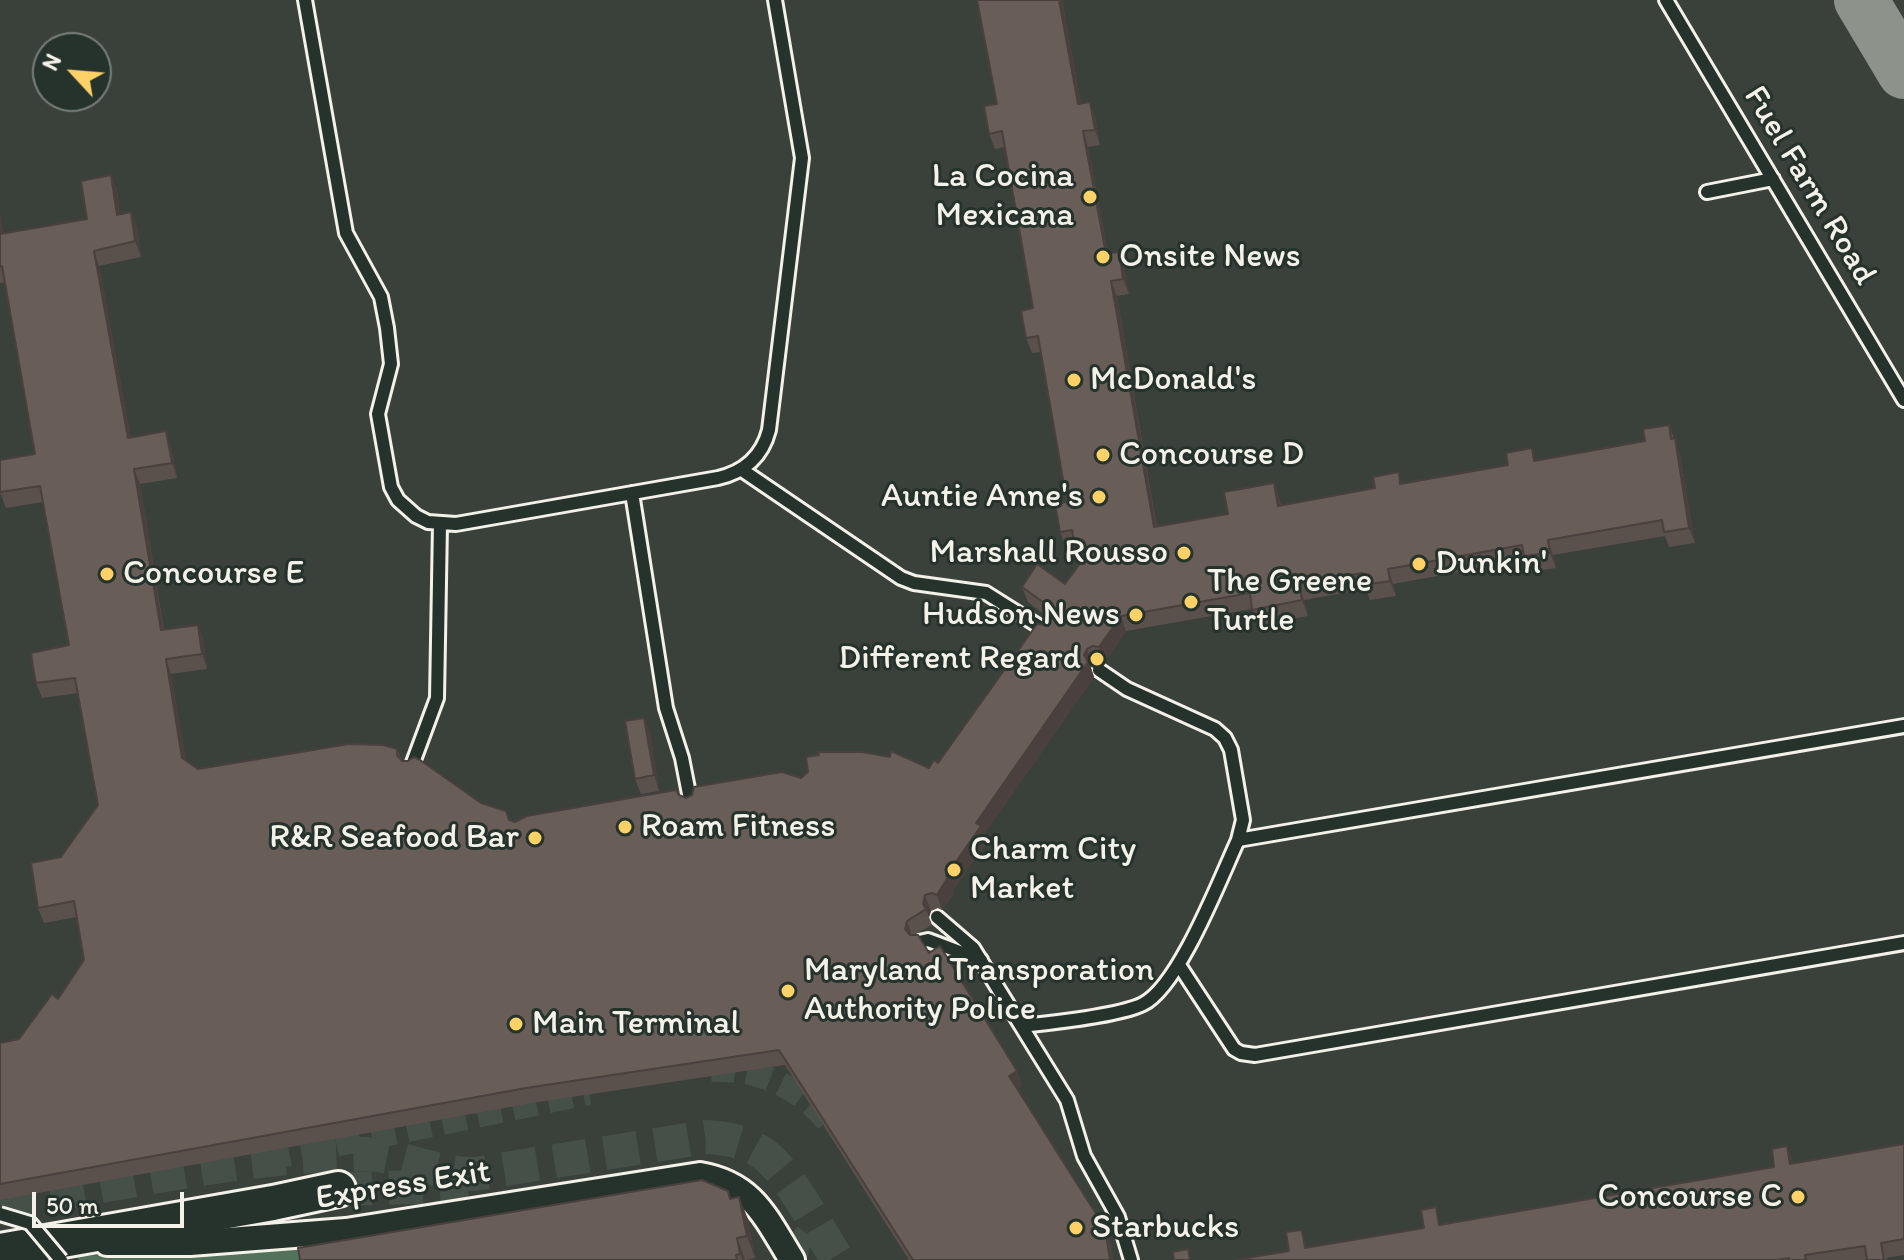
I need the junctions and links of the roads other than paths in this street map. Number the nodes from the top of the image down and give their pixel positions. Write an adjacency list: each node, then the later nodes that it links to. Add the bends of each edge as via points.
1 (305, 0): 9 (lane, via 346,233 381,297 389,340 391,364 378,416 391,487 407,510)
2 (775, 0): 7 (lane, via 802,158 768,436)
3 (1666, 0): 4 (lane, Fuel Farm Road)
4 (1773, 179): 5 (lane); 6 (lane, Fuel Farm Road)
5 (1707, 192)
6 (1904, 400)
7 (742, 470): 8 (lane); 10 (lane, via 901,578 986,593)
8 (632, 493): 9 (lane); 16 (lane, via 666,708)
9 (440, 524): 13 (lane, via 437,698)
10 (1048, 632)
11 (1099, 670): 17 (lane, via 1225,738 1243,820)
12 (1904, 726): 17 (lane)
13 (411, 768)
14 (705, 793): 16 (lane)
15 (673, 799): 16 (lane)
16 (690, 800)
17 (1238, 840): 22 (lane)
18 (937, 917): 21 (lane)
19 (919, 942): 21 (lane, via 928,940)
20 (1904, 943): 22 (lane, via 1255,1055 1234,1049)
21 (981, 960): 23 (lane)
22 (1179, 965): 23 (lane, via 1161,990 1138,1006)
23 (1022, 1026): 29 (lane, via 1067,1100 1084,1156 1118,1217)
24 (338, 1189): 27 (main road)
25 (0, 1214): 27 (lane, bridge, via 30,1223)
26 (791, 1248): 27 (street, Express Exit, via 740,1189 714,1177 688,1175 346,1231)
27 (66, 1249): 28 (main road)
28 (0, 1251)
29 (1131, 1260)

